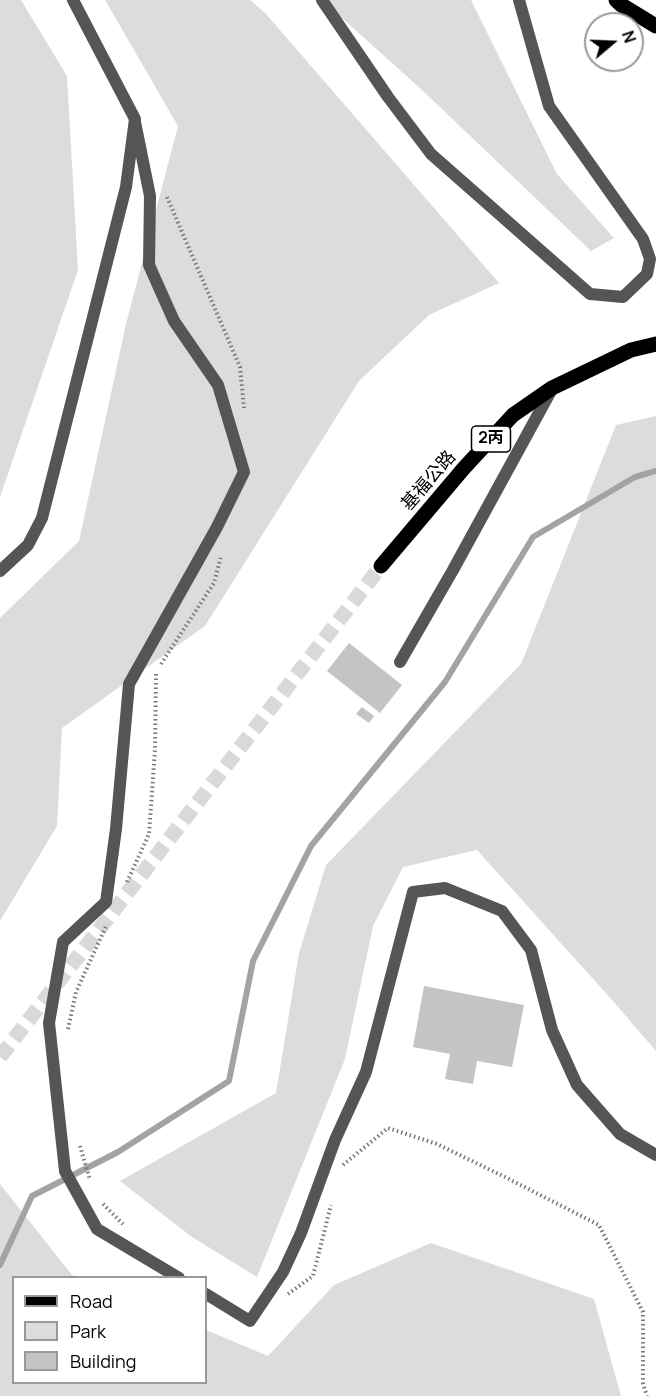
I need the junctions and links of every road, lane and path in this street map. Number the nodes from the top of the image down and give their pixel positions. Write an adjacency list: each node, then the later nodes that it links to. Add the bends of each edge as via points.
1 (73, 0): 6 (street)
2 (322, 0): 3 (street, via 431,154 591,294 623,297 647,274 650,259 643,239 549,106)
3 (519, 0)
4 (616, 0): 5 (main road)
5 (656, 26)
6 (135, 119): 13 (street, via 126,187 42,518 28,545); 25 (street, via 150,196 149,265 174,321 218,385 244,472 129,684 106,902 63,942 49,1023 65,1171 97,1228)
7 (165, 194): 10 (path, via 240,367)
8 (656, 344): 9 (main road, 基福公路 / 2丙, via 631,350)
9 (552, 388): 12 (main road, 基福公路 / 2丙, via 513,415); 14 (street)
10 (244, 411)
11 (223, 550): 15 (path, via 214,583 154,675 155,750 149,834)
12 (381, 566)
13 (0, 571)
14 (400, 662)
15 (124, 888)
16 (109, 919): 17 (path, via 75,992)
17 (66, 1036)
18 (78, 1137): 21 (path)
19 (656, 1155): 26 (street, via 620,1134 577,1085 552,1030 531,950 502,911 446,888 413,891 366,1072 283,1272 250,1321)
20 (340, 1168): 28 (path, via 388,1128 437,1144 598,1225 643,1311 643,1384)
21 (90, 1183)
22 (332, 1200): 27 (path, via 313,1276)
23 (102, 1202): 24 (path)
24 (126, 1227)
25 (176, 1276)
26 (207, 1295)
27 (288, 1295)
28 (647, 1396)

